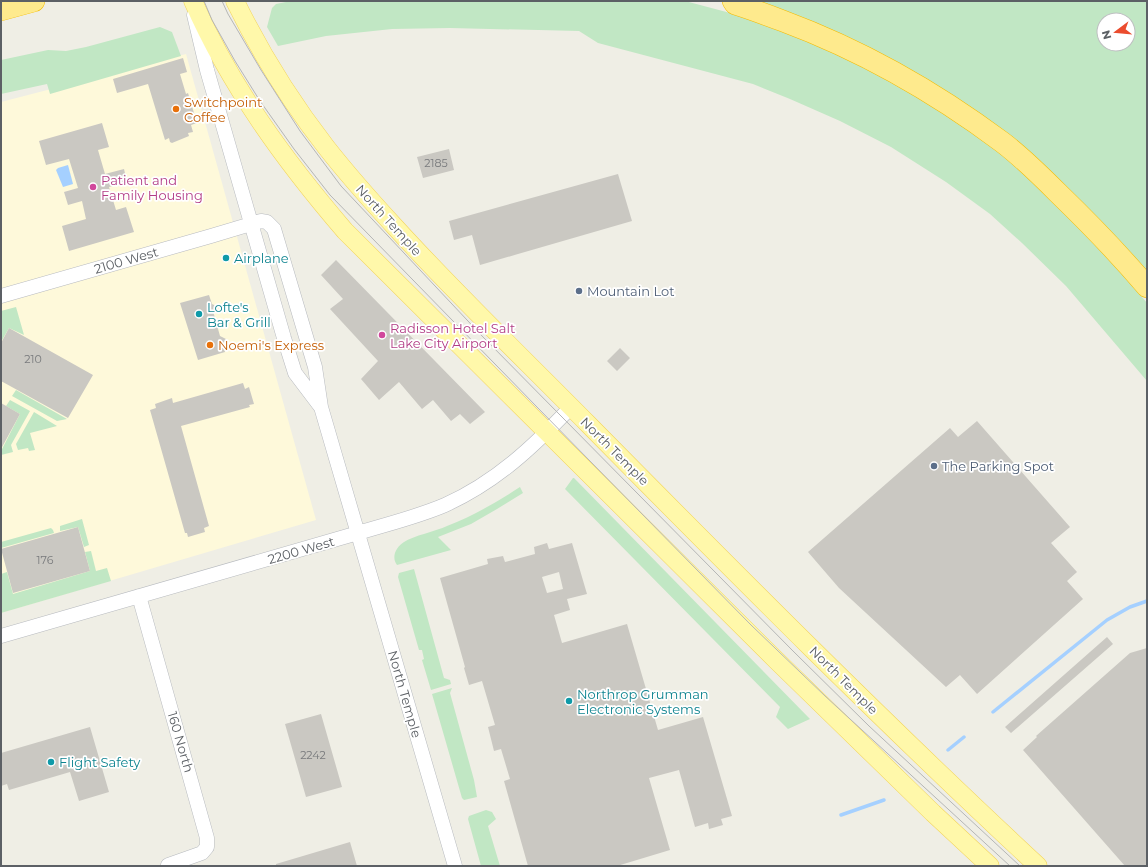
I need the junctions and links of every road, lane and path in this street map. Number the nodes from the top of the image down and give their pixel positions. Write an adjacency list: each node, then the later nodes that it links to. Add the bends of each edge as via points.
1 (34, 1): 5 (highway)
2 (191, 1): 6 (street, North Temple, via 207,70); 11 (main road, North Temple, via 213,44 259,121 314,195 386,273)
3 (235, 1): 10 (main road, North Temple, via 257,43 294,102 325,146 358,186 440,276)
4 (733, 1): 7 (highway, via 735,4 805,29 857,53 914,83 957,110 1003,142 1036,172 1088,222)
5 (1, 10)
6 (251, 224): 8 (street, 2100 West); 9 (street, North Temple, via 295,373); 9 (street, North Temple, via 267,222 276,234 315,367)
7 (1147, 287)
8 (1, 296)
9 (321, 407): 12 (street, North Temple)
10 (571, 407): 11 (street, 2200 West); 18 (main road, North Temple, via 868,705)
11 (547, 432): 12 (street, 2200 West, via 504,470 462,496 427,512); 17 (main road, North Temple, via 856,738)
12 (358, 533): 13 (street, 2200 West); 16 (street, North Temple)
13 (139, 596): 14 (street, 2200 West); 15 (street, 160 North, via 207,838 207,847 202,853)
14 (1, 636)
15 (168, 865)
16 (455, 866)
17 (990, 866)
18 (1038, 866)

